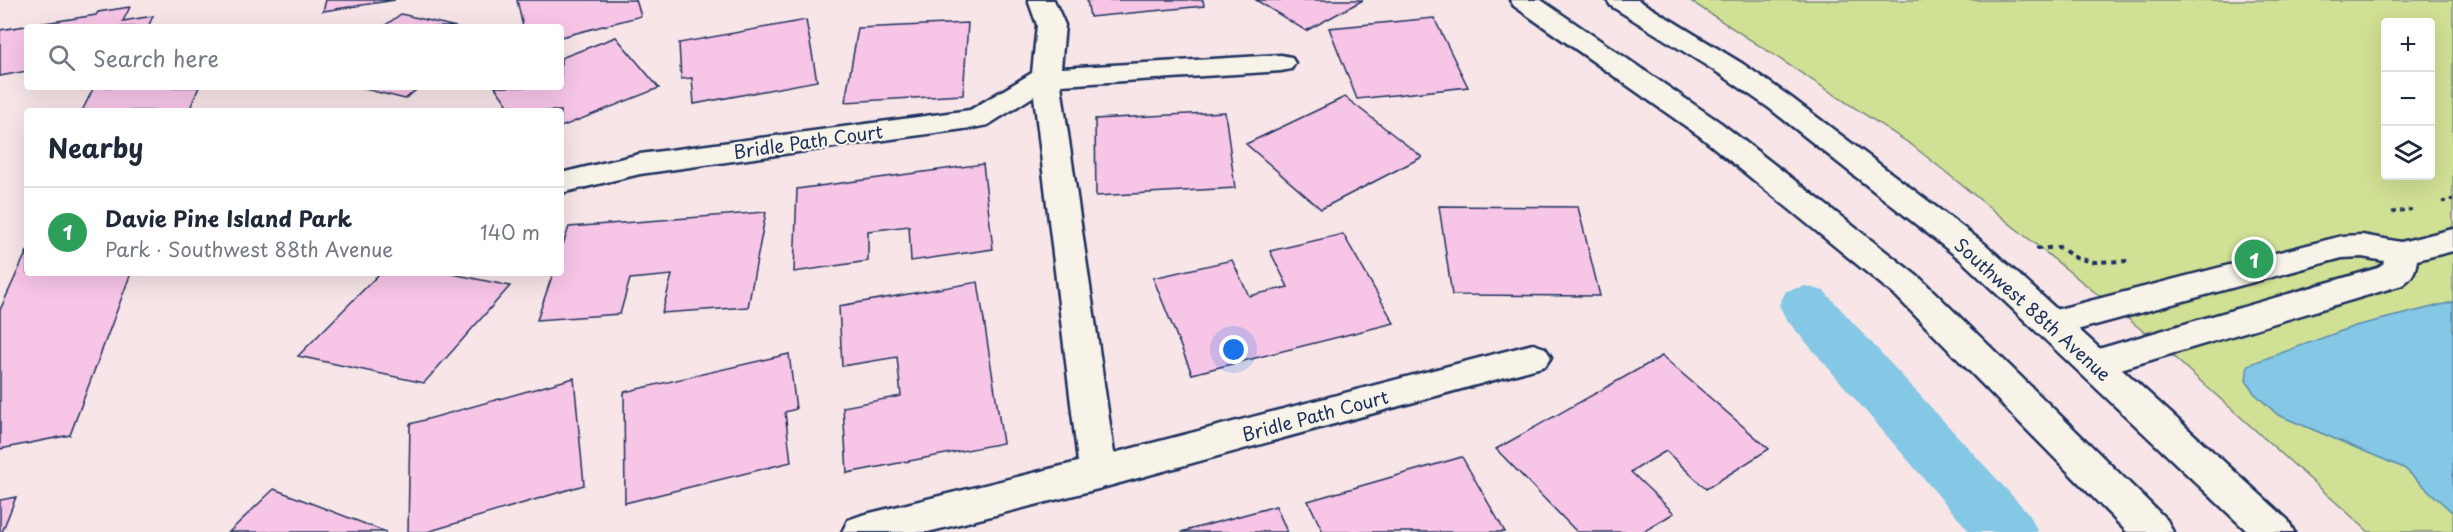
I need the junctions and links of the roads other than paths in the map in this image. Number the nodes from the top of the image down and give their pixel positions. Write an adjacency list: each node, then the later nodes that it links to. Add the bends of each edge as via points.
1 (1041, 0): 5 (street, via 1051,25)
2 (1523, 0): 14 (street, via 1711,130 1909,288)
3 (1620, 0): 9 (street, Southwest 88th Avenue, via 1779,102 1973,252)
4 (1281, 63): 5 (street, Bridle Path Court)
5 (1046, 77): 6 (street, Bridle Path Court, via 978,118 640,164); 12 (street)
6 (564, 182)
7 (2453, 240): 8 (street)
8 (2401, 253): 9 (street, via 2343,247); 11 (street, via 2399,271 2390,277)
9 (2051, 324): 11 (street, Southwest 88th Avenue)
10 (1533, 357): 12 (street, Bridle Path Court)
11 (2094, 364): 15 (street, Southwest 88th Avenue)
12 (1098, 473): 13 (street, Bridle Path Court)
13 (862, 532)
14 (2153, 532)
15 (2274, 532)

